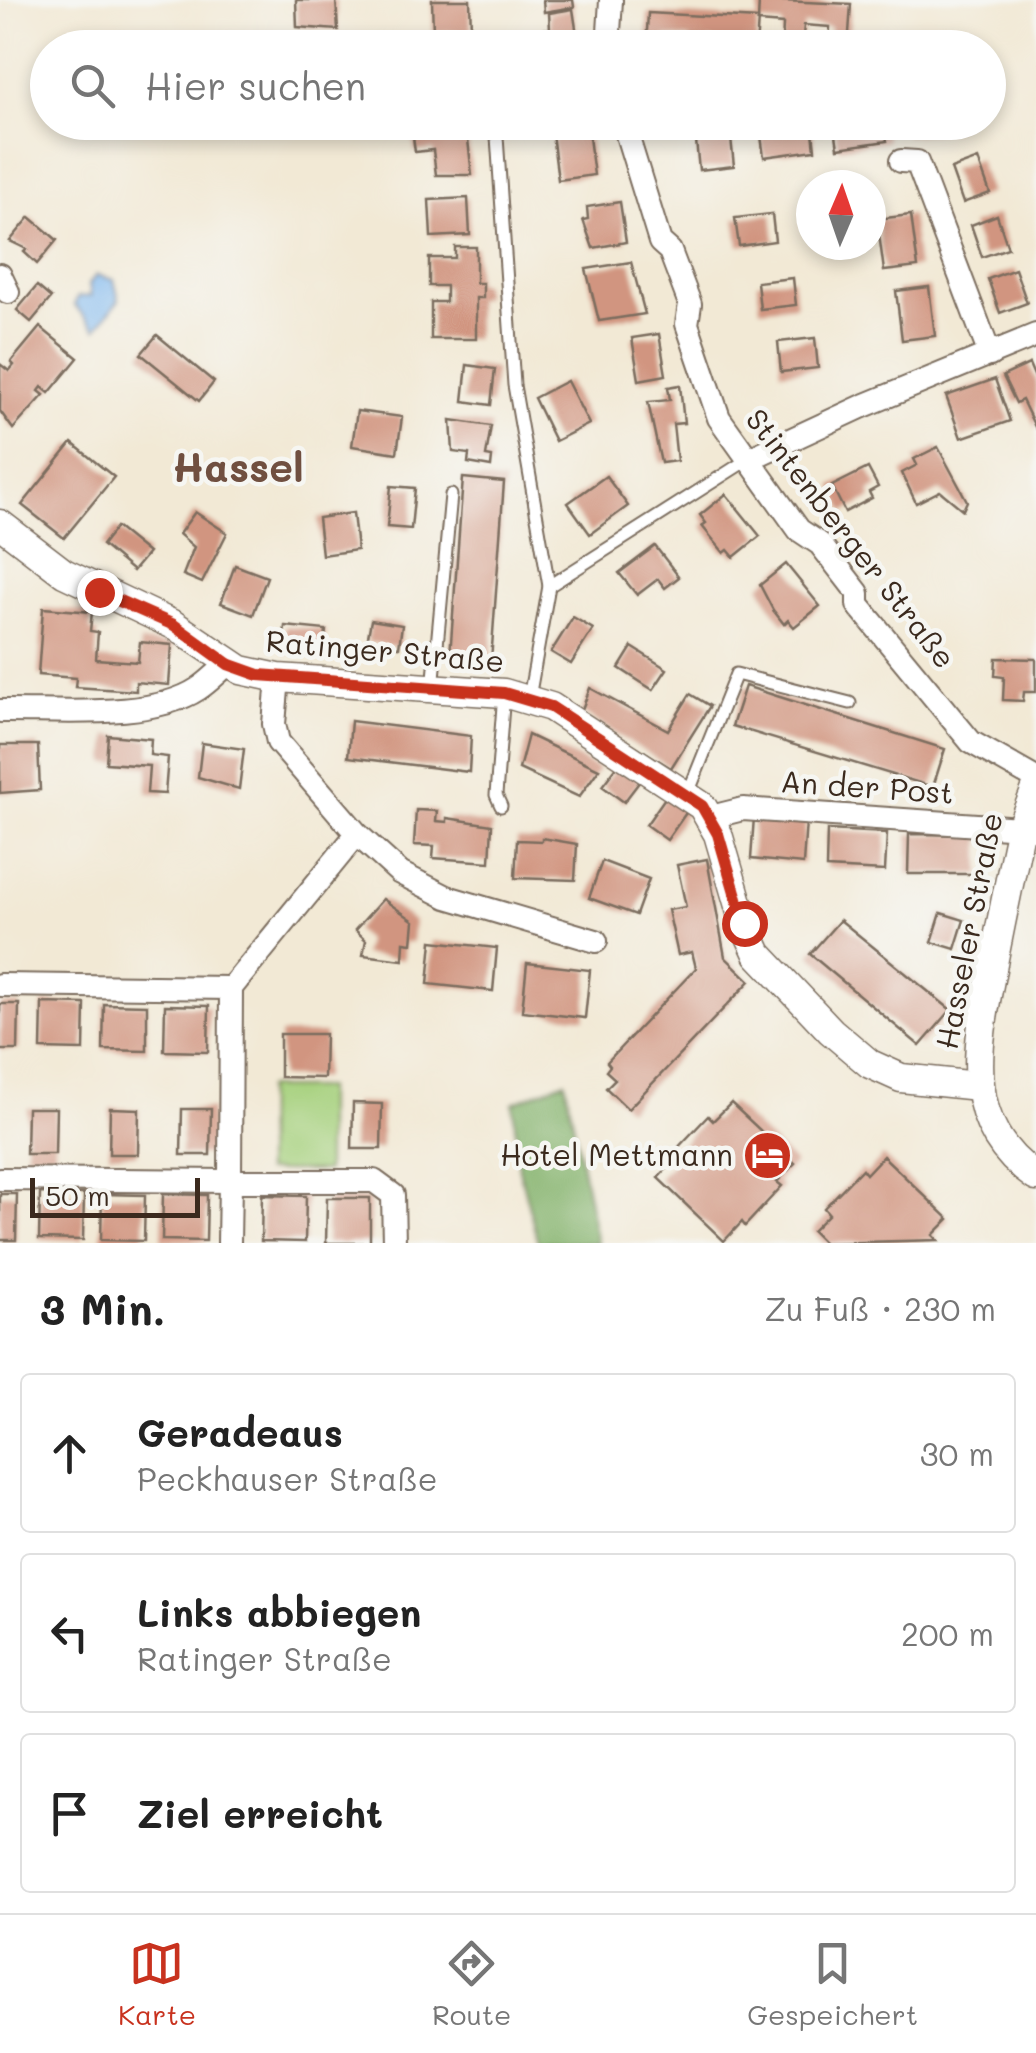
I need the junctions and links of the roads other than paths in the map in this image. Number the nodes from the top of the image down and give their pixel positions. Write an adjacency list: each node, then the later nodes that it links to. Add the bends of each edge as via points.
1 (610, 0): 2 (street)
2 (609, 30)
3 (497, 140): 11 (lane, via 514,385)
4 (628, 140): 8 (street, Stintenberger Straße, via 660,242 670,251 690,304 688,324 719,418)
5 (901, 160): 7 (street, via 917,162)
6 (1036, 336): 7 (street)
7 (990, 356): 8 (street)
8 (747, 460): 11 (lane); 18 (street, Stintenberger Straße, via 971,742)
9 (450, 495): 14 (lane)
10 (0, 524): 12 (street, Ratinger Straße, via 64,573 174,625)
11 (549, 586): 15 (lane)
12 (228, 664): 13 (street, Ratinger Straße); 17 (street, via 197,690 166,702)
13 (278, 678): 14 (street, Ratinger Straße); 24 (street, via 278,742)
14 (433, 688): 15 (street, Ratinger Straße)
15 (517, 696): 20 (street, Ratinger Straße, via 623,751); 21 (lane, via 496,795)
16 (850, 703): 20 (lane, via 736,674)
17 (0, 710)
18 (1036, 779)
19 (1036, 790): 23 (street, Hasseler Straße)
20 (687, 796): 22 (street, Ratinger Straße)
21 (502, 806)
22 (711, 817): 23 (street, An der Post, via 743,809); 28 (street, via 744,923 771,972 870,1064 922,1082)
23 (1028, 828): 28 (street, Hasseler Straße, via 977,1045)
24 (357, 834): 25 (street, via 400,873 448,898); 27 (street)
25 (596, 941)
26 (0, 985): 27 (street)
27 (232, 988): 31 (street)
28 (978, 1086): 29 (street, Hasseler Straße, via 996,1138)
29 (1036, 1177)
30 (0, 1179): 31 (street)
31 (230, 1181): 32 (street); 33 (street, via 374,1181 393,1195)
32 (229, 1243)
33 (394, 1243)

